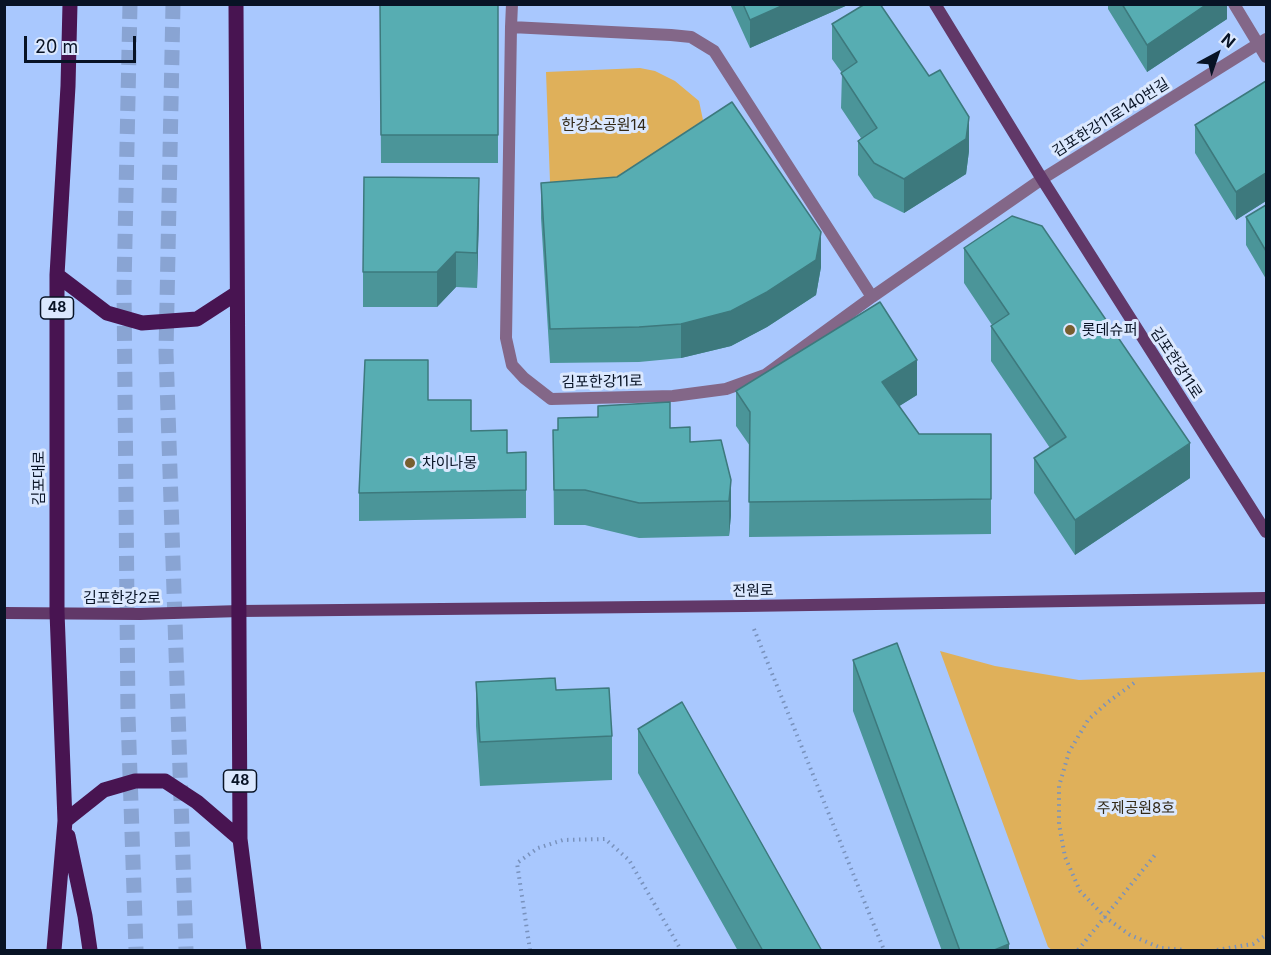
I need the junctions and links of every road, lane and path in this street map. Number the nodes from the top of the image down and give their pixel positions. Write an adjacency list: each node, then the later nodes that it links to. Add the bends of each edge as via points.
1 (70, 4): 10 (main road, 김포대로 / 48)
2 (236, 4): 11 (main road, 48)
3 (512, 4): 6 (street, 김포한강11로)
4 (935, 4): 9 (street, 김포한강11로)
5 (1234, 4): 7 (street)
6 (510, 27): 12 (street, via 671,34 691,37 714,51); 12 (street, 김포한강11로, via 506,338 512,364 551,399 673,396 726,389 765,375)
7 (1262, 42): 8 (street); 9 (street, 김포한강11로140번길)
8 (1266, 57)
9 (1042, 180): 12 (street, 김포한강11로); 13 (street, 김포한강11로)
10 (57, 275): 11 (main road, via 107,313 142,323 196,319); 17 (main road, 김포대로 / 48)
11 (237, 293): 16 (main road, 48)
12 (872, 297)
13 (1266, 532)
14 (1266, 598): 15 (street, 전원로)
15 (745, 606): 16 (street, 전원로); 30 (path)
16 (240, 611): 17 (street, 김포한강2로); 21 (main road, 48)
17 (57, 612): 18 (street, 김포한강2로); 20 (main road, 김포대로 / 48)
18 (4, 613)
19 (1134, 683): 23 (path, via 1089,720 1070,752 1059,786 1059,824 1065,857 1080,891)
20 (65, 821): 21 (main road, via 104,790 135,781 165,781); 25 (main road, 김포대로); 26 (main road)
21 (240, 839): 27 (main road, 48)
22 (1155, 855): 23 (path)
23 (1105, 917): 31 (path); 32 (path, via 1130,935 1161,948)
24 (1266, 935): 33 (path, via 1253,944)
25 (54, 951)
26 (90, 951)
27 (254, 951)
28 (530, 951): 29 (path, via 517,863 538,848 563,840 605,839 628,860)
29 (681, 951)
30 (884, 951)
31 (1078, 951)
32 (1185, 951)
33 (1217, 951)

